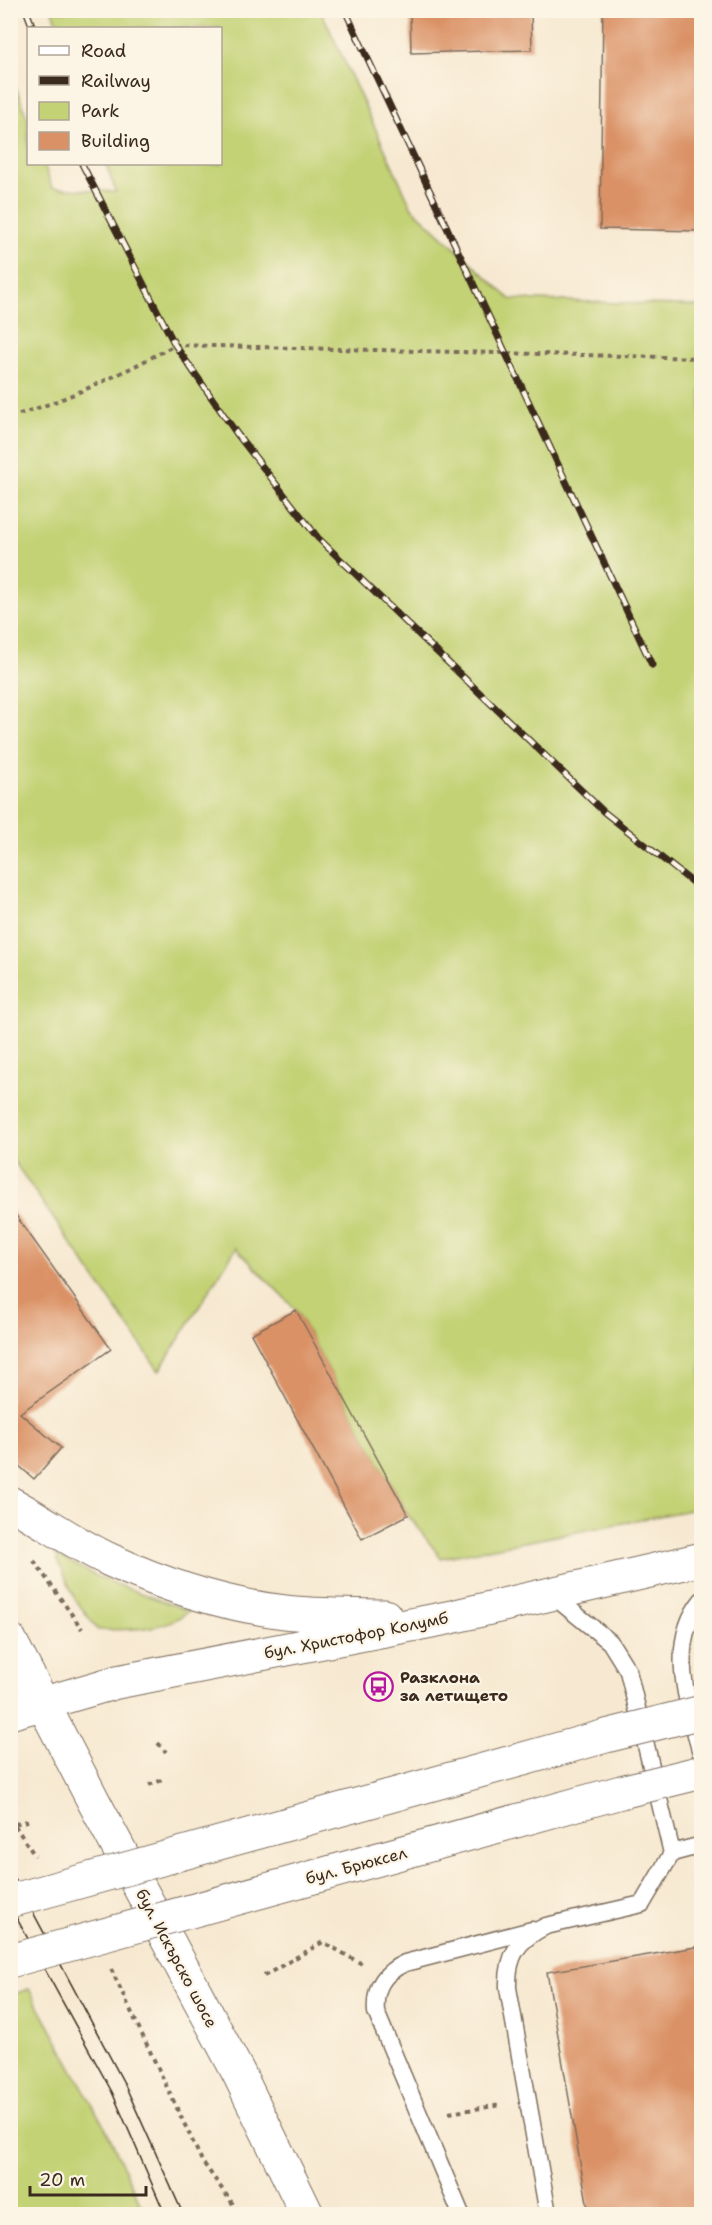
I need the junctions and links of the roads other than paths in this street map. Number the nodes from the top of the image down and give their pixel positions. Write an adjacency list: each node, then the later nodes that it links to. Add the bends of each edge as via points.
1 (10, 1503): 5 (main road, via 109,1560 222,1600 285,1612)
2 (702, 1559): 3 (main road, бул. Христофор Колумб)
3 (552, 1594): 5 (main road, бул. Христофор Колумб); 13 (lane, via 610,1642 628,1671)
4 (702, 1600): 10 (lane, via 685,1631 682,1659)
5 (447, 1618): 7 (main road, бул. Христофор Колумб, via 117,1682)
6 (10, 1640): 7 (main road, бул. Искърско шосе)
7 (43, 1703): 9 (main road, бул. Христофор Колумб); 17 (main road, бул. Искърско шосе, via 239,2074)
8 (702, 1712): 14 (main road, bridge)
9 (10, 1713)
10 (702, 1758)
11 (702, 1772): 16 (main road, бул. Брюксел, bridge)
12 (702, 1845): 13 (lane)
13 (672, 1852): 15 (lane, via 642,1904)
14 (10, 1901)
15 (546, 1926): 18 (lane, via 405,1963 384,1977 376,1994 376,2013); 19 (lane, via 520,1943 507,1972)
16 (10, 1961)
17 (307, 2214)
18 (461, 2214)
19 (548, 2214)

